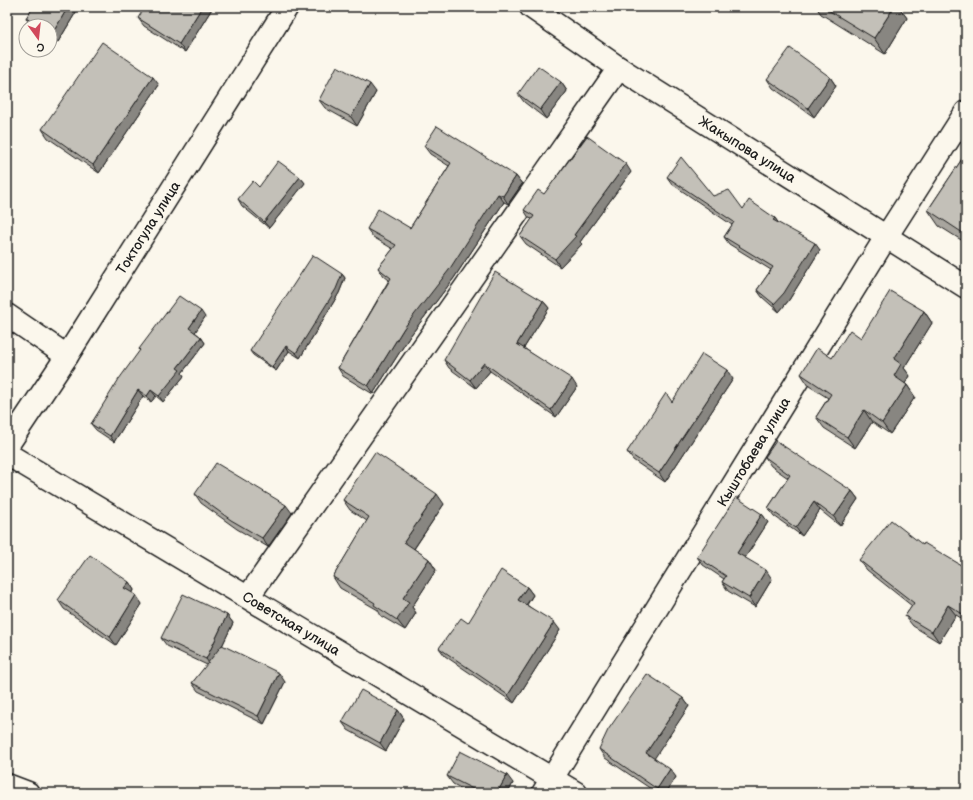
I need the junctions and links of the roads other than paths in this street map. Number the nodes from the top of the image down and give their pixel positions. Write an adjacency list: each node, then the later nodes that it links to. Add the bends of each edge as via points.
1 (287, 7): 8 (street, Токтогула улица)
2 (531, 7): 3 (street, Жакыпова улица)
3 (619, 68): 5 (street, Жакыпова улица); 11 (street)
4 (966, 112): 5 (street, Кыштобаева улица)
5 (886, 237): 6 (street, Жакыпова улица); 13 (street, Кыштобаева улица)
6 (966, 287)
7 (7, 315): 8 (street)
8 (67, 356): 9 (street, Токтогула улица)
9 (7, 446)
10 (7, 454): 11 (street, Советская улица)
11 (248, 597): 13 (street, Советская улица)
12 (7, 785): 14 (street)
13 (547, 785): 15 (street, Советская улица)
14 (28, 793)
15 (576, 793)

